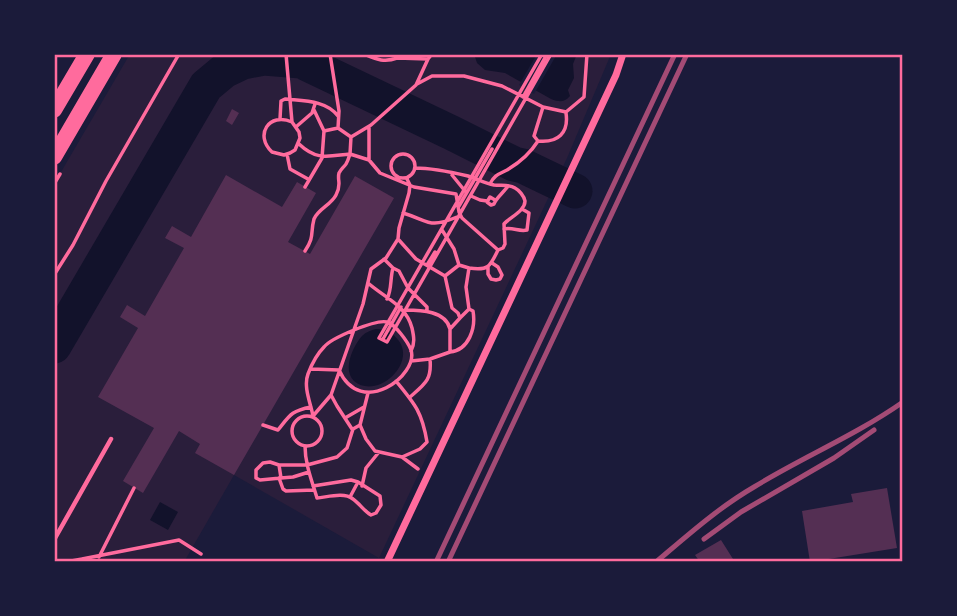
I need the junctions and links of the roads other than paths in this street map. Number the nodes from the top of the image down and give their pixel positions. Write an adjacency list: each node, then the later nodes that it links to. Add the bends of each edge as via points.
1 (87, 54): 4 (main road)
2 (114, 54): 5 (main road)
3 (623, 54): 8 (street)
4 (54, 110)
5 (54, 157)
6 (111, 439): 7 (lane)
7 (54, 540)
8 (387, 562)

